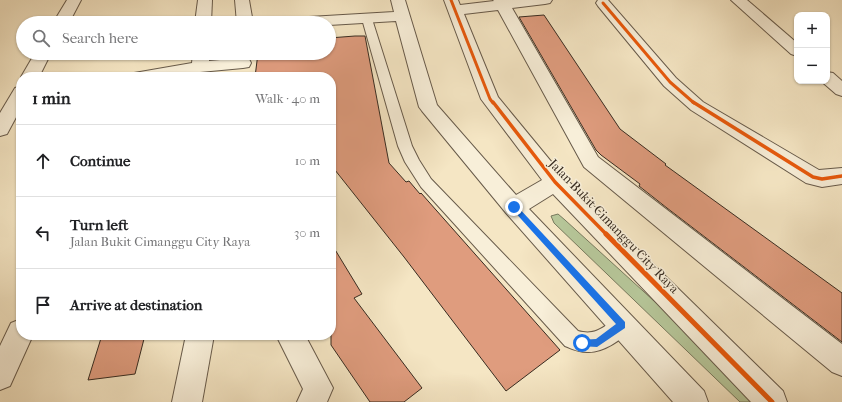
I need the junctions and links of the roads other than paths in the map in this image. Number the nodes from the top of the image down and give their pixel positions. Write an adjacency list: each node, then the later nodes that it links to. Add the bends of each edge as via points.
1 (74, 0): 10 (street)
2 (205, 0): 11 (street)
3 (242, 0): 12 (street)
4 (545, 0): 7 (street)
5 (738, 0): 15 (street)
6 (602, 1): 25 (street, via 670,82 697,106 813,177 822,179)
7 (501, 2): 8 (street); 32 (street, via 591,162)
8 (457, 3): 26 (street, Jalan Bukit Cimanggu City Raya, via 490,99)
9 (401, 8): 13 (street); 27 (street, via 428,107)
10 (64, 16)
11 (204, 16)
12 (244, 16)
13 (367, 19): 14 (street); 28 (lane, via 405,146 426,183 572,339 582,343 597,343)
14 (336, 21)
15 (794, 48)
16 (39, 60): 19 (street)
17 (200, 60): 18 (street); 20 (street)
18 (243, 64)
19 (33, 72)
20 (158, 72)
21 (830, 80): 22 (street)
22 (842, 90)
23 (16, 101): 24 (street)
24 (0, 128)
25 (842, 176)
26 (556, 182): 27 (street); 37 (street, Jalan Bukit Cimanggu City Raya)
27 (514, 207): 28 (street)
28 (622, 325): 36 (street)
29 (17, 340): 33 (street)
30 (199, 340): 34 (street)
31 (293, 340): 35 (street, via 318,388)
32 (842, 362)
33 (0, 376)
34 (187, 402)
35 (312, 402)
36 (693, 402)
37 (772, 402)

